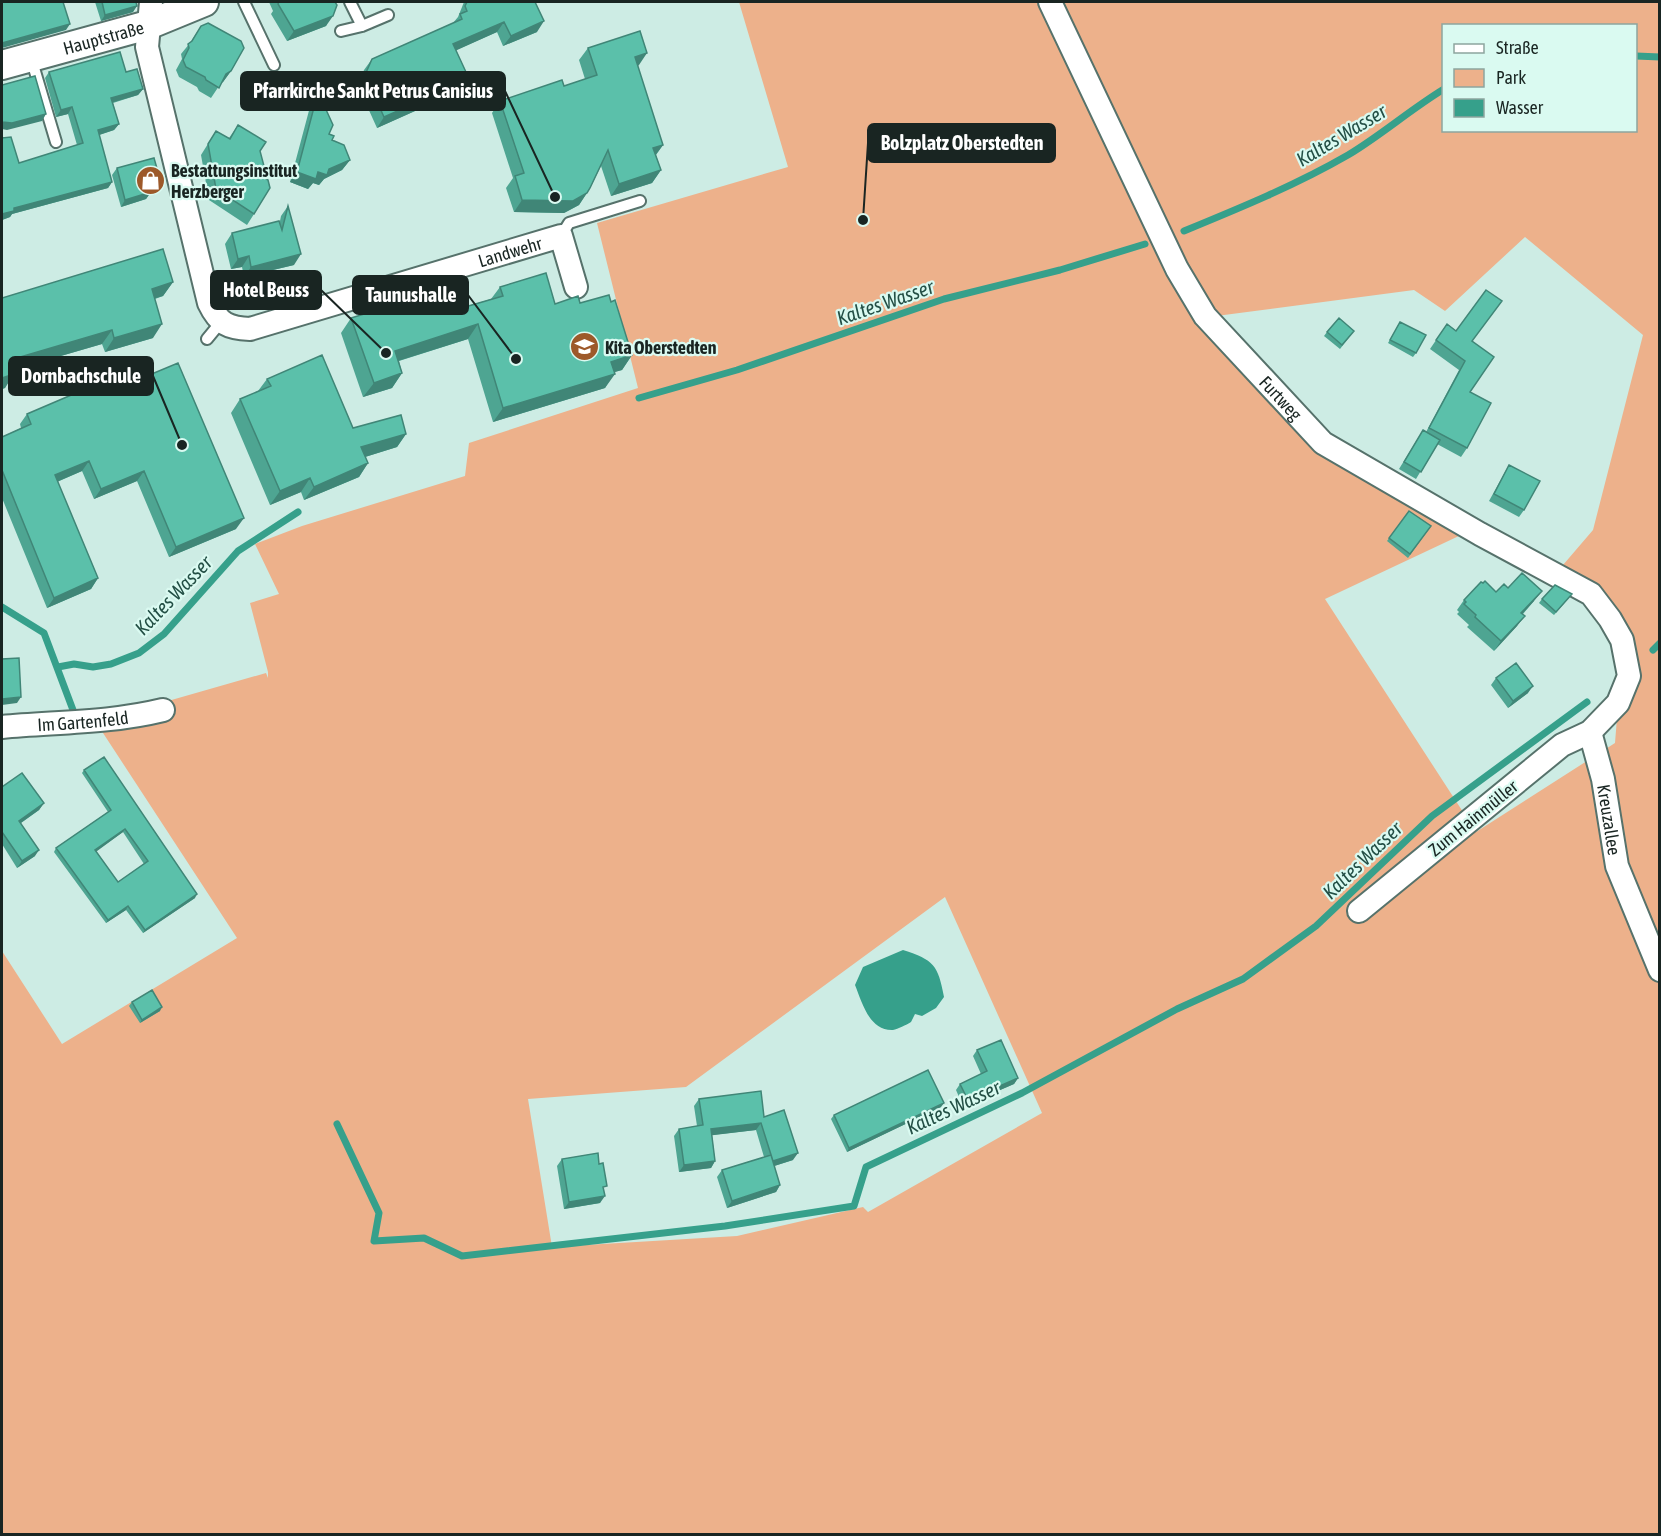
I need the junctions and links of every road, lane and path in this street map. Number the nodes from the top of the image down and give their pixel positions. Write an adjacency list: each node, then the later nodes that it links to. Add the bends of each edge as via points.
1 (204, 2): 5 (street, Hauptstraße)
2 (244, 2): 11 (lane)
3 (350, 2): 7 (lane)
4 (1050, 2): 18 (street, Furtweg, via 1177,269 1205,316 1323,443 1591,594 1622,640 1629,676 1618,703)
5 (149, 13): 9 (street, Hauptstraße); 14 (street, Landwehr, via 147,47 214,330 250,329)
6 (388, 15): 7 (lane)
7 (362, 26): 8 (lane)
8 (341, 31)
9 (31, 57): 10 (street, Hauptstraße); 12 (lane)
10 (2, 65)
11 (274, 65)
12 (56, 142)
13 (640, 201): 14 (lane, via 569,223)
14 (561, 236): 15 (street, Landwehr)
15 (576, 287)
16 (163, 710): 17 (street, Im Gartenfeld, via 103,721)
17 (2, 727)
18 (1590, 732): 19 (street, Zum Hainmüller, via 1562,745); 20 (street, Kreuzallee, via 1603,779 1617,866)
19 (1359, 911)
20 (1659, 970)

